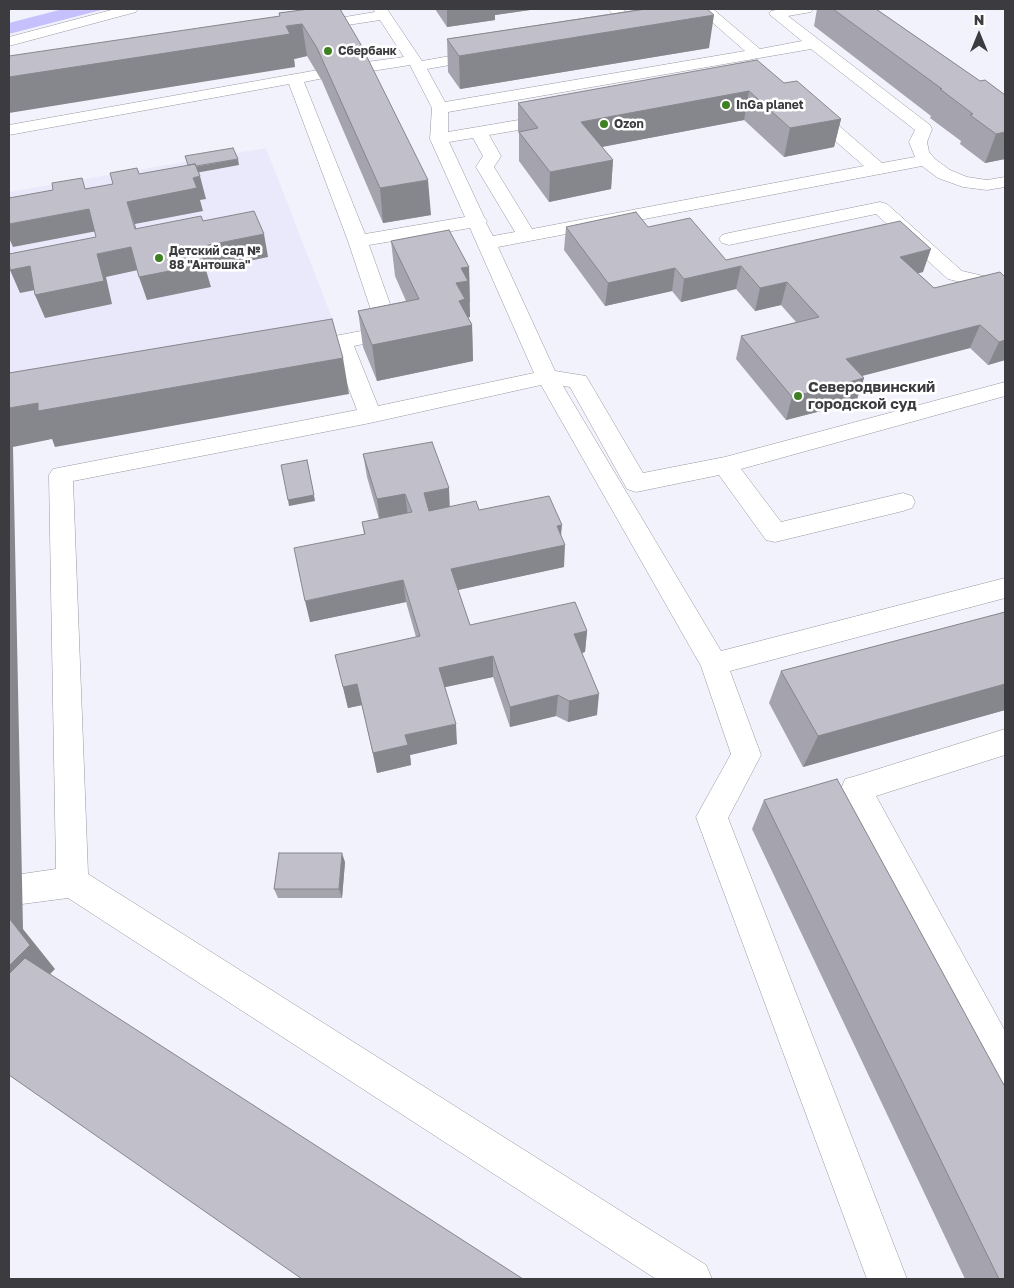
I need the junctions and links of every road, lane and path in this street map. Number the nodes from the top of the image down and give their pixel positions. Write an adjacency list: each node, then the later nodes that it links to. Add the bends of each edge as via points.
1 (131, 9): 9 (street)
2 (615, 9): 8 (street, via 637,30)
3 (704, 9): 12 (street)
4 (806, 9): 5 (street)
5 (773, 11): 10 (street)
6 (382, 12): 7 (street); 13 (street)
7 (290, 30)
8 (608, 35)
9 (9, 42)
10 (814, 44): 12 (street); 23 (street, via 924,129 918,142)
11 (500, 53): 13 (street)
12 (756, 53): 18 (street)
13 (416, 63): 14 (street); 18 (street)
14 (359, 68)
15 (318, 74): 16 (street)
16 (295, 78): 20 (street); 29 (street)
17 (798, 98): 24 (street)
18 (440, 108): 22 (street)
19 (574, 115): 21 (street)
20 (9, 130)
21 (478, 132): 22 (street); 27 (street, via 492,156 485,167)
22 (439, 139): 26 (street)
23 (926, 160): 24 (street); 25 (street, via 944,174 963,182)
24 (878, 169): 27 (street)
25 (1005, 182)
26 (478, 220): 29 (street); 30 (street)
27 (526, 236): 30 (street)
28 (729, 239): 31 (street, via 880,208 955,275)
29 (358, 241): 32 (street, via 389,332)
30 (488, 243): 34 (street)
31 (1005, 286)
32 (342, 343): 33 (street); 36 (street)
33 (283, 352)
34 (547, 377): 36 (street); 37 (street, via 578,381 636,483); 40 (street)
35 (1005, 388): 37 (street)
36 (370, 415): 42 (street, via 61,475)
37 (725, 465): 38 (street, via 775,533)
38 (903, 502)
39 (1005, 588): 40 (street)
40 (714, 664): 46 (street, via 746,755 712,817)
41 (1005, 742): 44 (street, via 856,789)
42 (72, 882): 43 (street); 45 (street)
43 (22, 889)
44 (1005, 1066)
45 (692, 1279)
46 (887, 1279)

